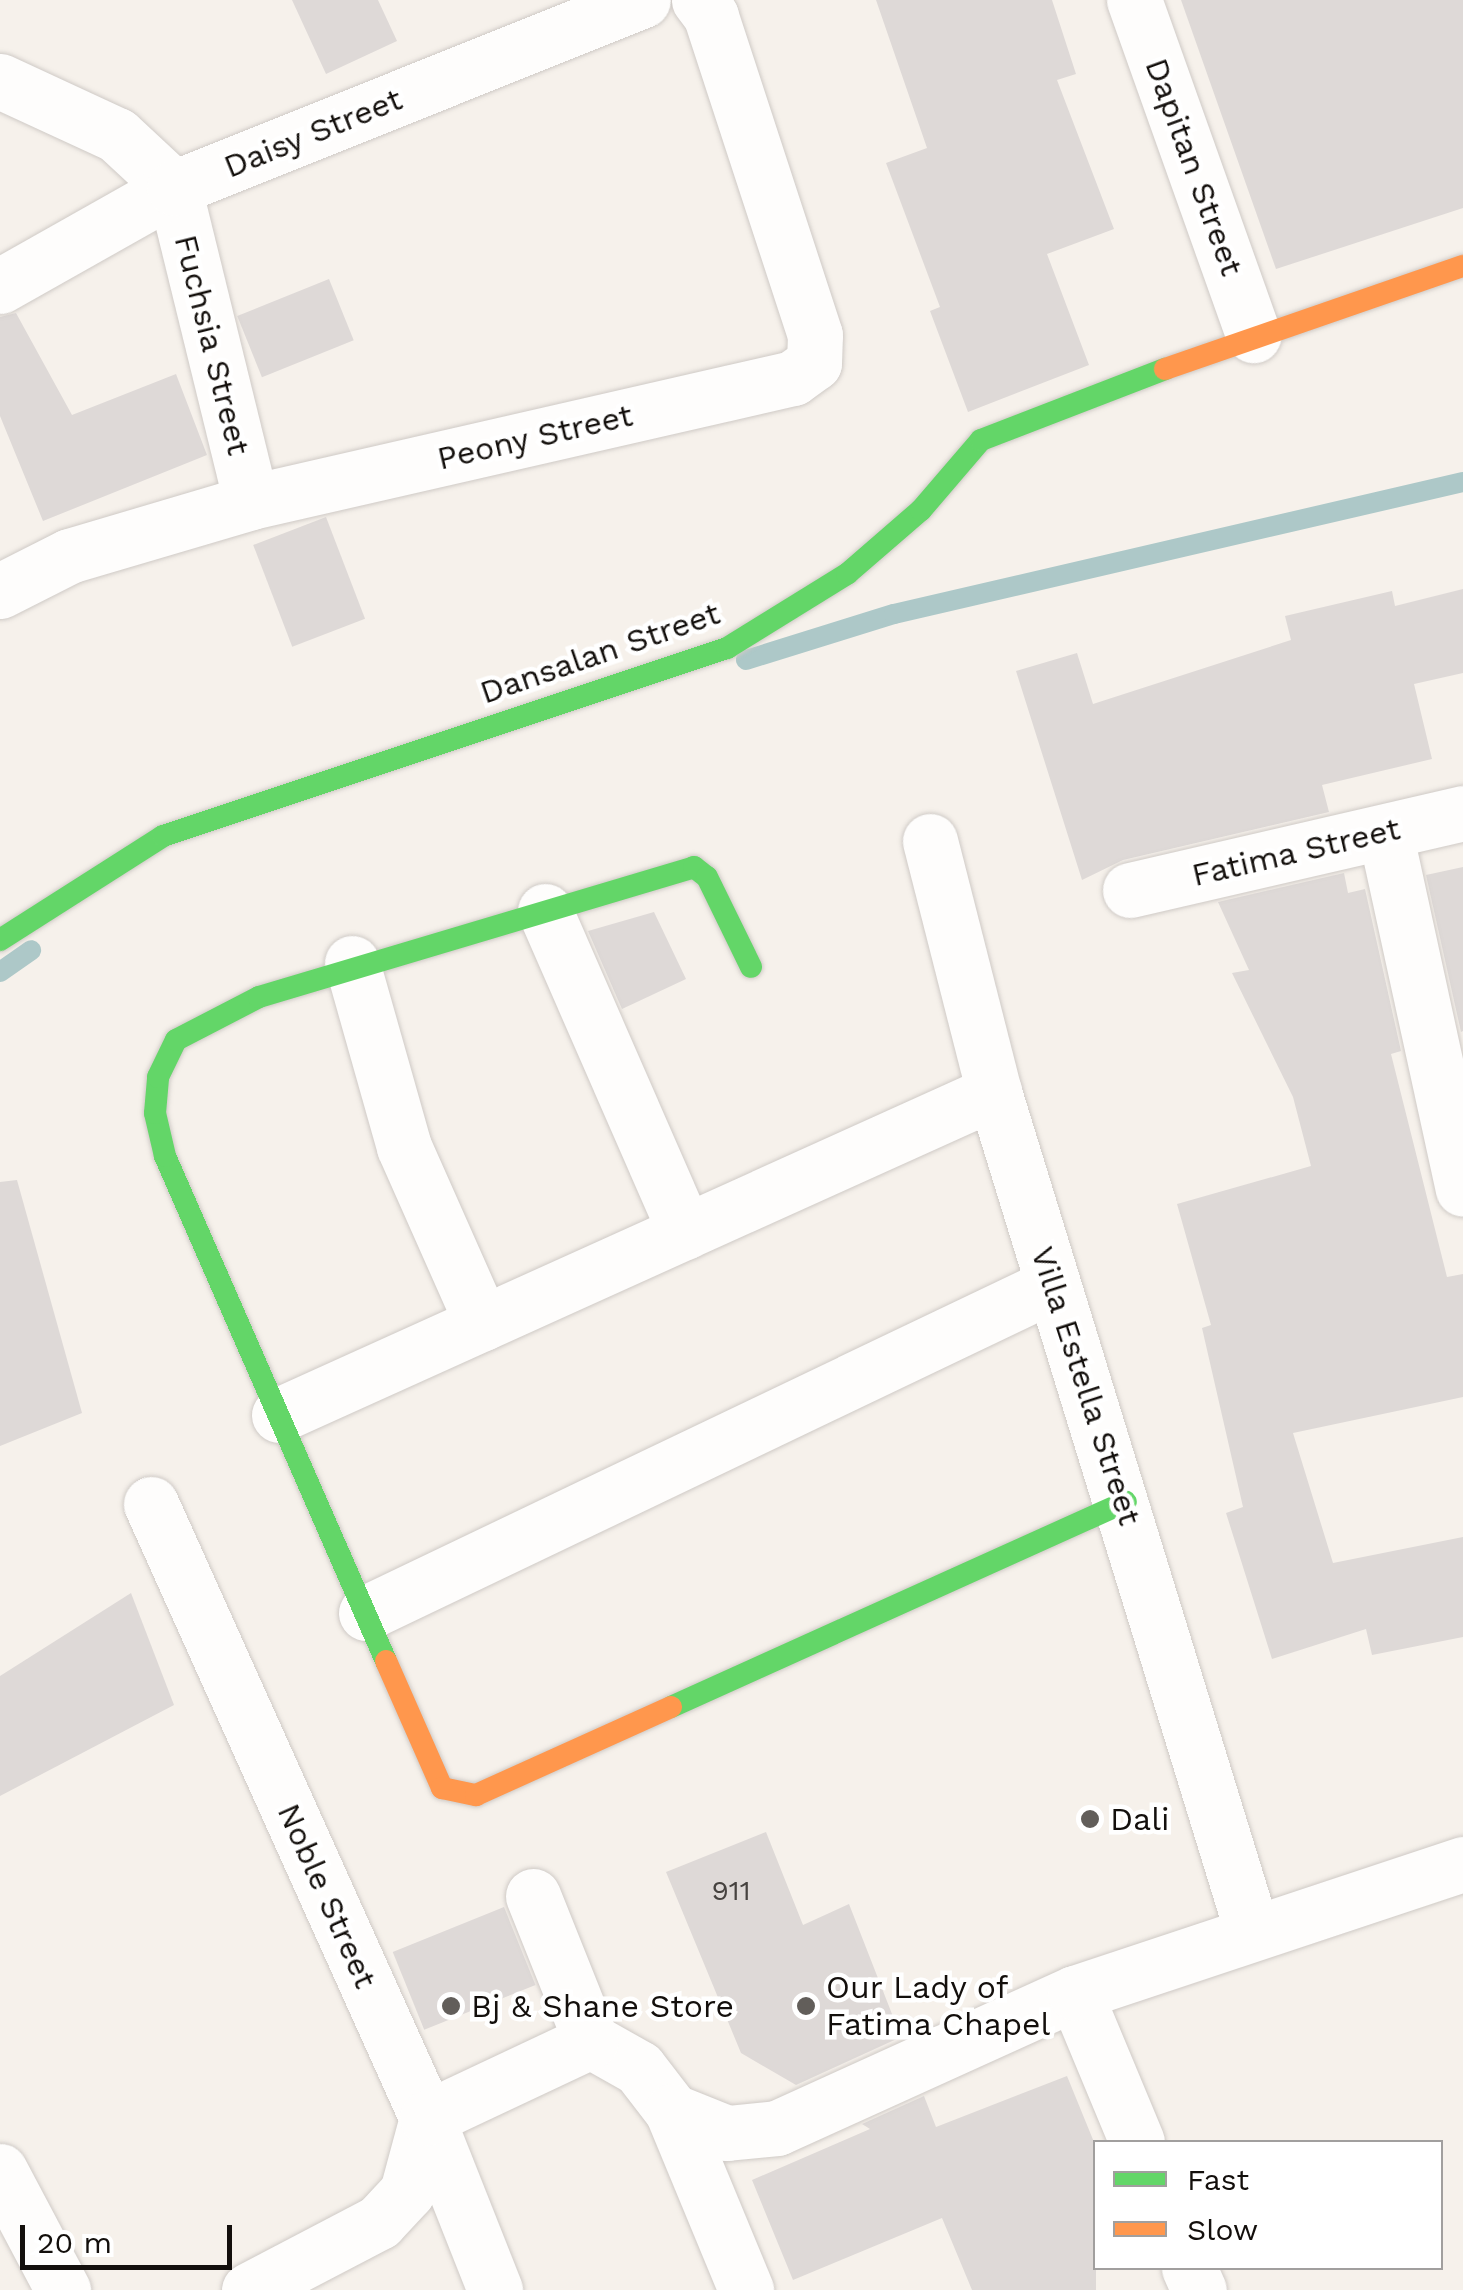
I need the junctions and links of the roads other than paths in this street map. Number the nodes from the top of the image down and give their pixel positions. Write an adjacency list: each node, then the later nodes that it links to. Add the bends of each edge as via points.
1 (643, 0): 5 (street, Daisy Street)
2 (698, 0): 9 (street, Peony Street, via 711,16 815,335 814,362 793,378)
3 (1134, 0): 8 (street, Dapitan Street)
4 (0, 81): 5 (street, via 117,135)
5 (174, 188): 7 (street, Daisy Street); 9 (street, Fuchsia Street)
6 (1463, 266): 8 (street, Dansalan Street)
7 (0, 286)
8 (1253, 334): 16 (street, Dansalan Street, via 980,440 921,510 847,574 728,648 164,836)
9 (251, 502): 10 (street, Peony Street, via 70,556)
10 (0, 591)
11 (1463, 813): 12 (street, Fatima Street)
12 (1384, 832): 14 (street, Fatima Street); 20 (street)
13 (930, 840): 19 (street, Villa Estella Street)
14 (1130, 890)
15 (545, 910): 17 (street); 18 (street, via 694,867 708,877); 21 (street)
16 (0, 940)
17 (352, 963): 23 (street, via 404,1147); 24 (street, via 260,997 176,1040 158,1077 155,1113 165,1156)
18 (752, 967)
19 (994, 1092): 21 (street); 22 (street, Villa Estella Street)
20 (1463, 1189)
21 (684, 1232): 23 (street)
22 (1052, 1286): 25 (street, Villa Estella Street); 27 (street)
23 (482, 1324): 24 (street)
24 (279, 1415): 27 (street)
25 (1126, 1502): 27 (street, via 476,1795 442,1788); 30 (street, Villa Estella Street)
26 (151, 1504): 34 (street, Noble Street)
27 (366, 1614)
28 (1463, 1864): 30 (street)
29 (533, 1896): 32 (street)
30 (1251, 1928): 31 (street)
31 (1075, 1993): 33 (street, via 777,2128 727,2133); 35 (street)
32 (591, 2041): 33 (street, via 639,2068); 34 (street)
33 (672, 2111): 40 (street)
34 (427, 2118): 38 (street, via 407,2192 379,2222); 39 (street, Noble Street)
35 (1136, 2140)
36 (0, 2172): 37 (street)
37 (63, 2290)
38 (249, 2290)
39 (495, 2290)
40 (746, 2290)

